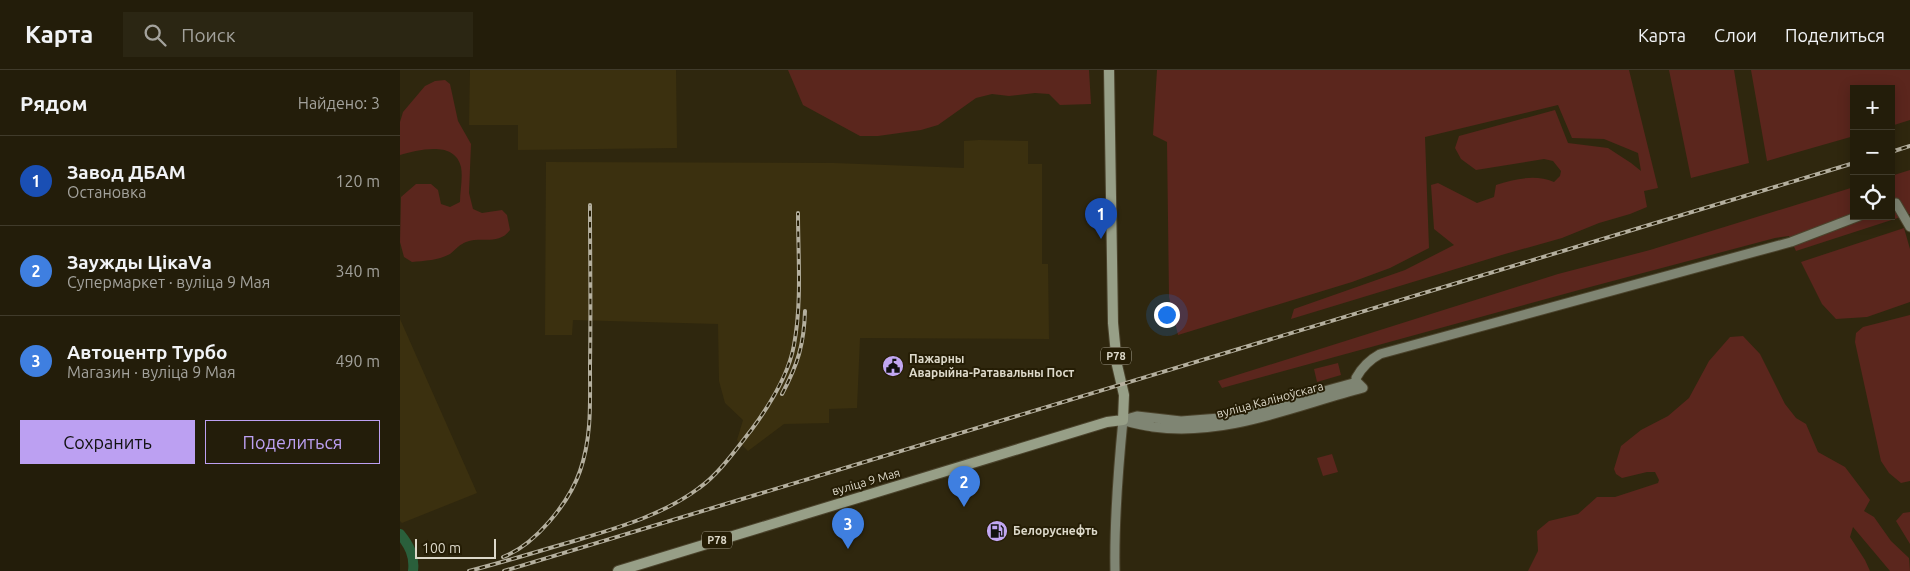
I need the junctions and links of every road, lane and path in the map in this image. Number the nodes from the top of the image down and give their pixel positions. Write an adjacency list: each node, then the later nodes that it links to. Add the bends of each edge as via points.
1 (1109, 70): 5 (main road, Р78, via 1113,323 1124,396)
2 (1895, 203): 4 (street)
3 (1850, 219): 5 (street, вуліца Каліноўскага, via 1788,242 1380,354 1363,367 1356,378 1360,385 1243,422 1195,429 1131,424)
4 (1910, 227)
5 (1123, 420): 6 (main road, вуліца 9 Мая / Р78, via 1106,422); 7 (street, via 1116,482)
6 (618, 571)
7 (1115, 571)

